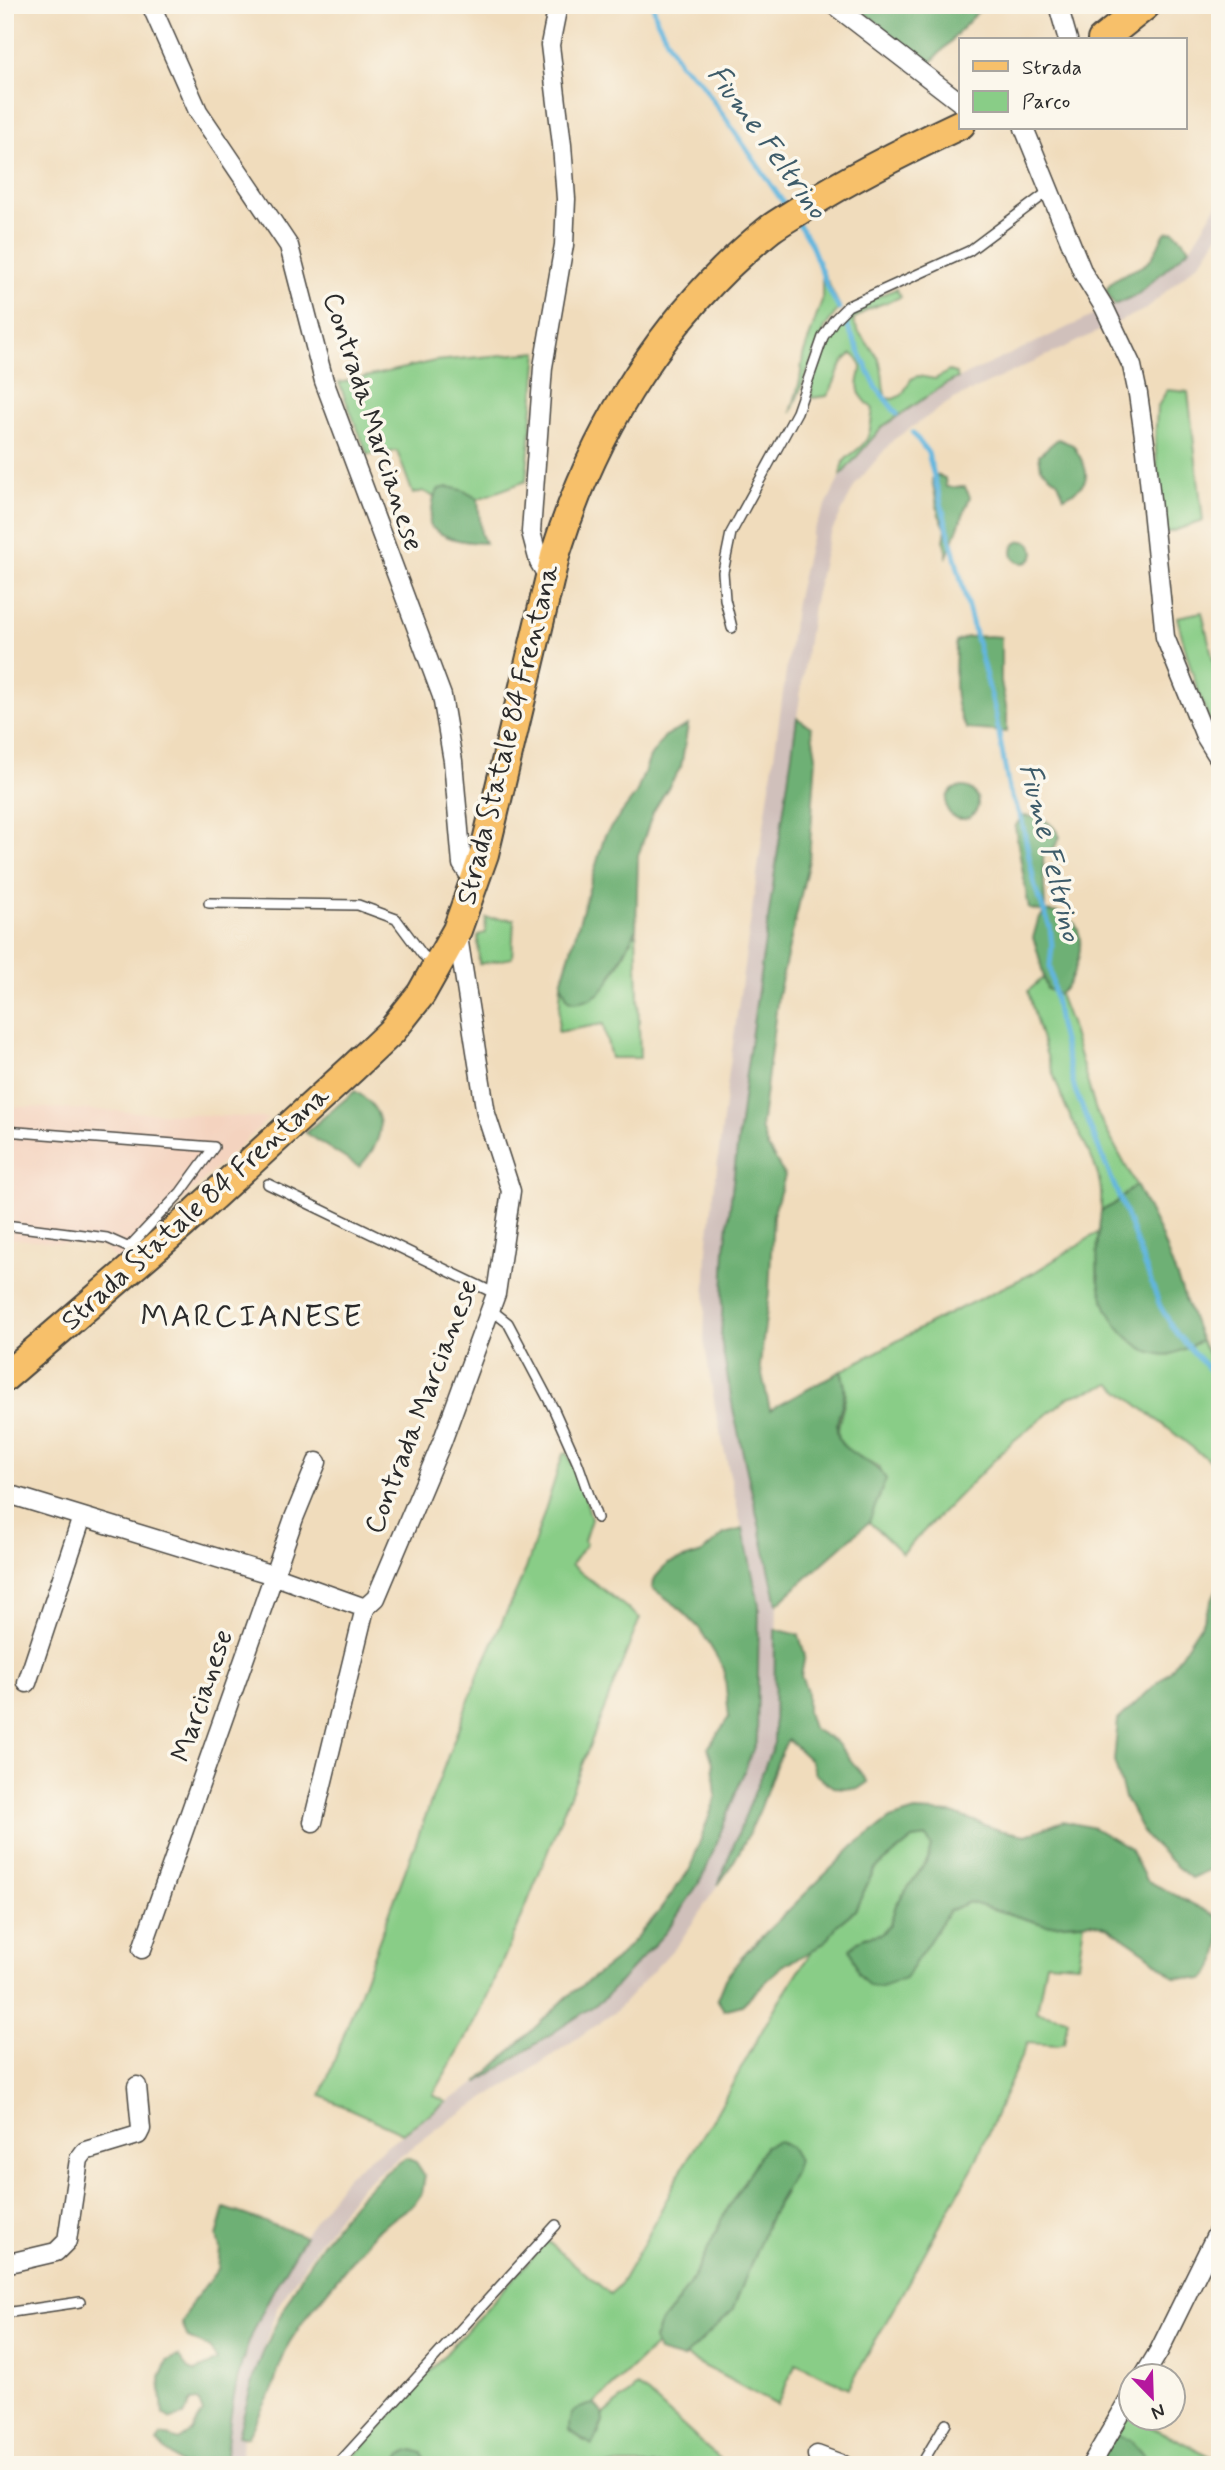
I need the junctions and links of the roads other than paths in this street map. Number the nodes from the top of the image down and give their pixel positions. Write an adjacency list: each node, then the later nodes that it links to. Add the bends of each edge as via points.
1 (151, 5): 15 (street, Contrada Marcianese, via 198,111 289,246 324,381 442,696 462,864)
2 (558, 5): 12 (street, via 550,45 566,199 564,245 543,367 531,532 539,562)
3 (834, 5): 8 (street)
4 (1058, 5): 6 (street)
5 (1146, 5): 7 (main road)
6 (1067, 38)
7 (1105, 38)
8 (959, 101)
9 (959, 125): 12 (main road, Strada Statale 84 Frentana, via 836,187 771,229 687,309 618,407 582,478)
10 (1025, 130): 11 (street)
11 (1049, 191): 13 (lane, via 969,251 848,306 834,320 823,337 797,412 731,533 723,572); 14 (street, via 1083,273 1132,366 1146,450 1165,637 1205,736)
12 (550, 580): 15 (main road, Strada Statale 84 Frentana)
13 (732, 628)
14 (1220, 760)
15 (474, 882): 17 (main road, Strada Statale 84 Frentana)
16 (209, 903): 18 (lane, via 358,905 396,919)
17 (457, 930): 18 (main road, Strada Statale 84 Frentana); 23 (street, Contrada Marcianese, via 486,1114 511,1191)
18 (437, 967): 22 (main road, Strada Statale 84 Frentana, via 390,1032 343,1077)
19 (5, 1130): 22 (lane, via 214,1147)
20 (268, 1184): 23 (lane)
21 (5, 1225): 22 (lane, via 107,1238)
22 (136, 1252): 24 (main road, Strada Statale 84 Frentana)
23 (493, 1302): 28 (lane, via 554,1410); 30 (street, Contrada Marcianese, via 442,1443 376,1598)
24 (5, 1377)
25 (317, 1462): 29 (street, Marcianese)
26 (5, 1493): 27 (street)
27 (82, 1517): 29 (street); 31 (street)
28 (597, 1518)
29 (273, 1575): 30 (street); 33 (street, Marcianese)
30 (365, 1608): 32 (street, Contrada Marcianese)
31 (27, 1682)
32 (313, 1822)
33 (142, 1949)
34 (137, 2086): 37 (street, via 138,2135 85,2151 79,2158 67,2241 62,2248)
35 (556, 2225): 44 (lane)
36 (1220, 2227): 40 (street)
37 (5, 2264)
38 (80, 2302): 39 (lane)
39 (5, 2313)
40 (1152, 2362)
41 (1116, 2422): 47 (street)
42 (946, 2423): 46 (lane)
43 (817, 2455): 45 (street)
44 (337, 2465)
45 (844, 2465)
46 (921, 2465)
47 (1091, 2465)

